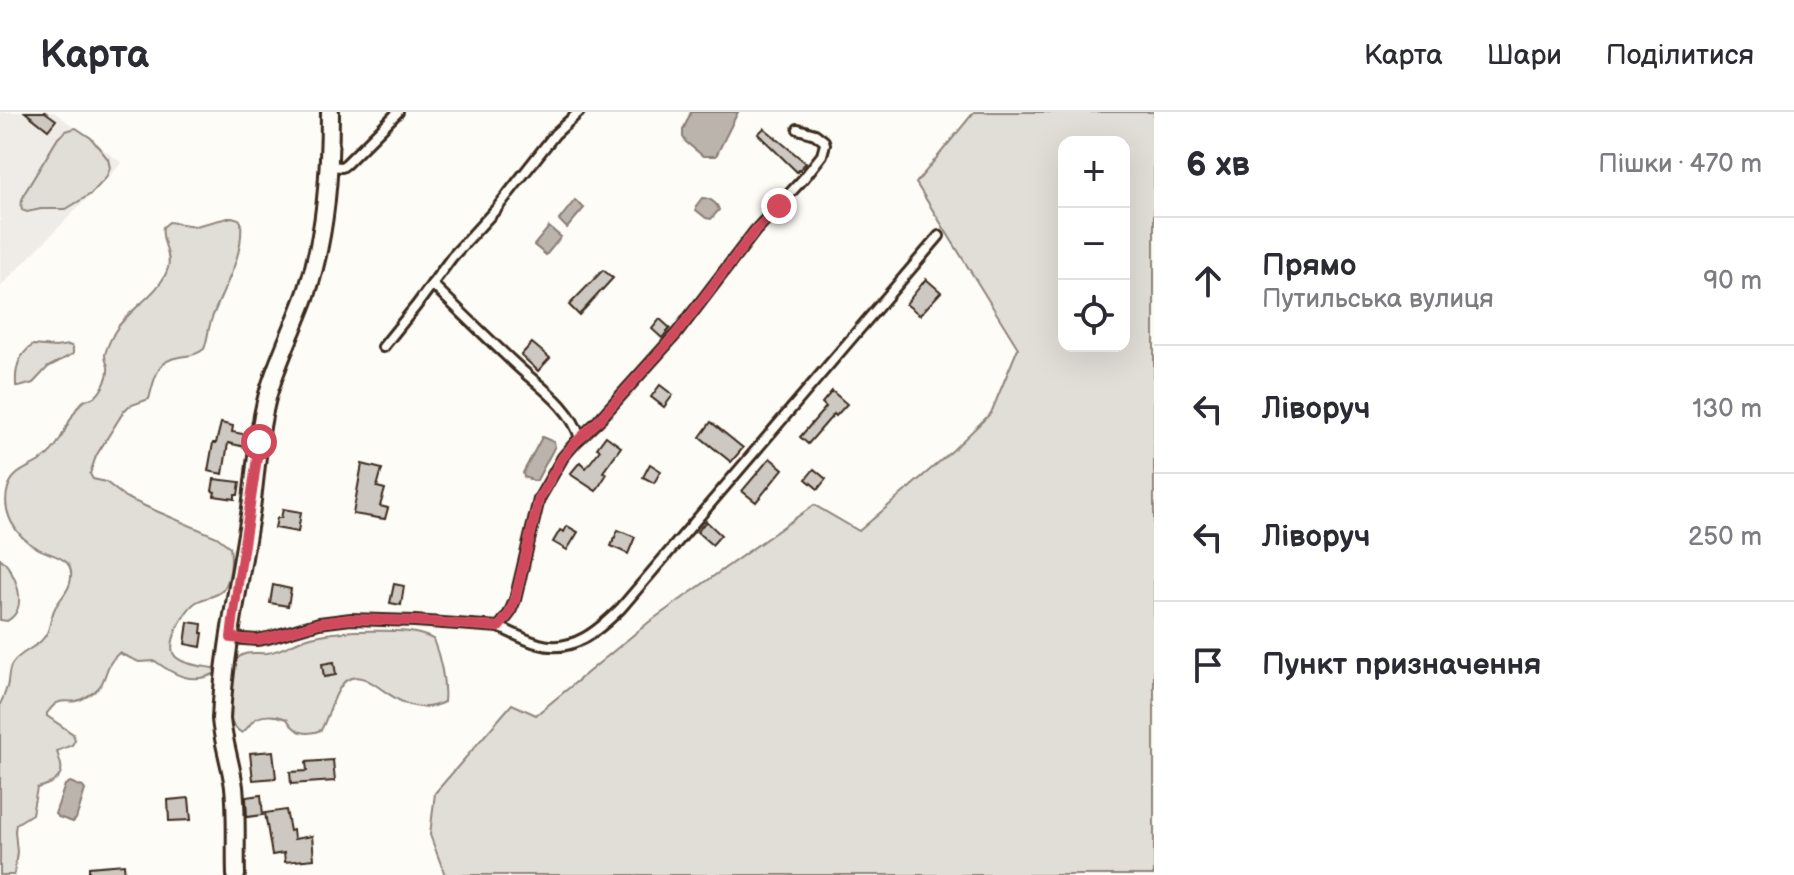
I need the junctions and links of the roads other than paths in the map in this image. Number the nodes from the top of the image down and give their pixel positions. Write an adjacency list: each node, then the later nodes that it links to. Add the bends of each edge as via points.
1 (330, 112): 5 (street)
2 (398, 112): 5 (lane, via 346,164)
3 (579, 112): 7 (lane)
4 (798, 129): 9 (lane, via 824,141 817,162 755,231 677,333)
5 (329, 166): 11 (street, via 312,274 267,398)
6 (939, 236): 10 (lane, via 611,618 582,640 561,647 541,645)
7 (432, 284): 8 (lane); 9 (lane, via 559,403)
8 (383, 347)
9 (580, 438): 10 (lane, via 542,493 515,600)
10 (499, 627): 11 (lane, via 351,619 257,640)
11 (231, 638): 12 (street, via 221,719 235,793)
12 (236, 875)

